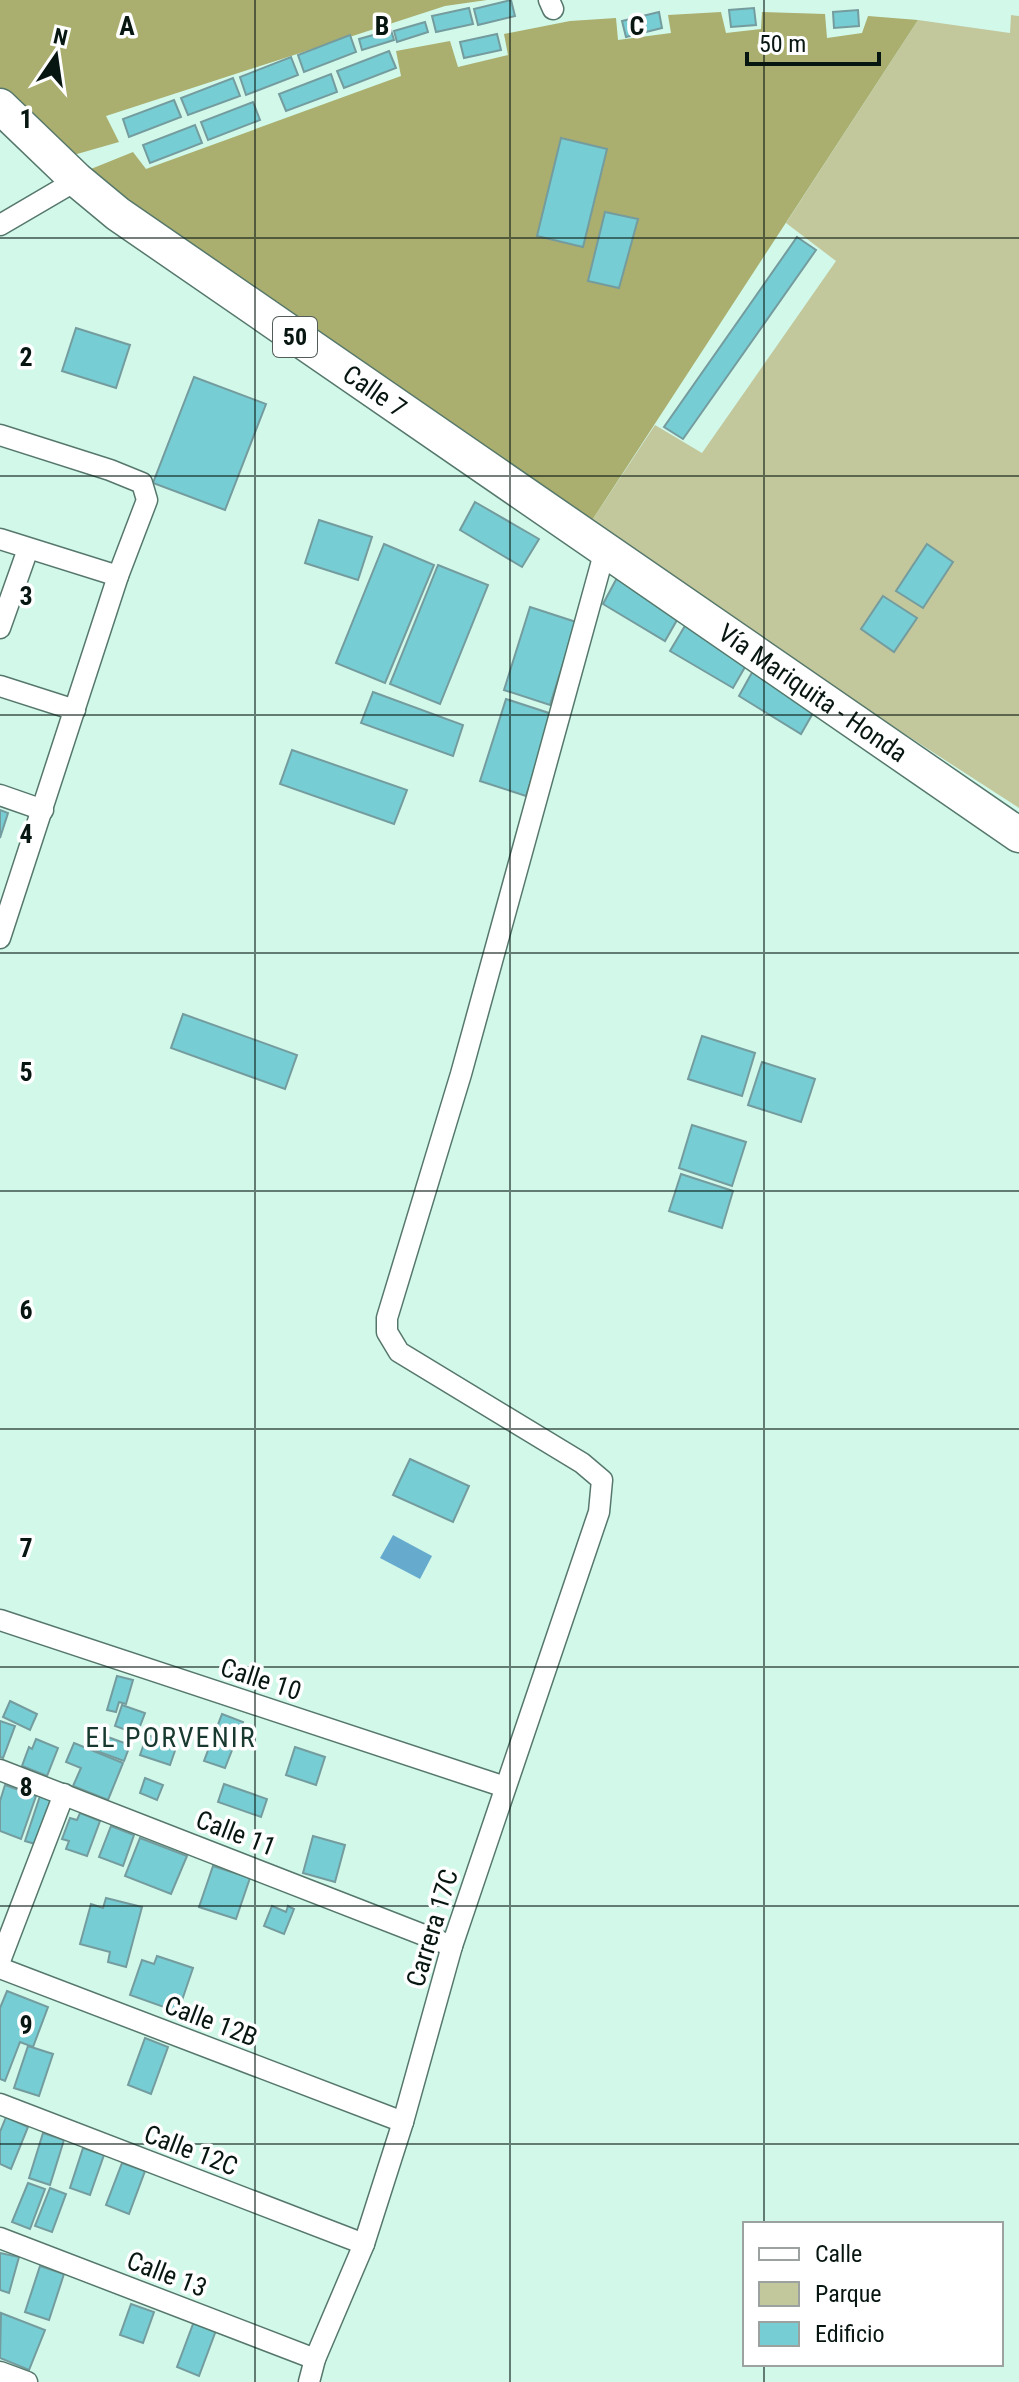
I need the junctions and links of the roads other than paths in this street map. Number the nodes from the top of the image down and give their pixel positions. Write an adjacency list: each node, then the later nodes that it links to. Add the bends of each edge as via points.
1 (0, 106): 2 (highway, Calle 7 / 50)
2 (77, 180): 3 (street); 7 (highway, Calle 7 / 50, via 187,263)
3 (0, 225)
4 (0, 435): 8 (street, via 142,483 147,500)
5 (0, 539): 6 (street)
6 (28, 549): 8 (street); 9 (street)
7 (605, 550): 14 (highway, Vía Mariquita - Honda / 50); 19 (street, Carrera 17C, via 461,1074 387,1318 387,1332 399,1352 602,1480 599,1512)
8 (118, 576): 11 (street)
9 (0, 628)
10 (0, 686): 11 (street)
11 (75, 710): 13 (street)
12 (0, 795): 13 (street)
13 (43, 810): 15 (street)
14 (1019, 835)
15 (6, 899): 16 (street)
16 (0, 938)
17 (0, 1620): 19 (street, Calle 10)
18 (0, 1770): 20 (street, Calle 11)
19 (505, 1787): 21 (street, Carrera 17C)
20 (64, 1794): 21 (street, Calle 11); 22 (street)
21 (452, 1946): 25 (street, Carrera 17C)
22 (0, 1961)
23 (0, 1968): 25 (street, Calle 12B)
24 (0, 2104): 27 (street, Calle 12C)
25 (403, 2122): 27 (street, Carrera 17C)
26 (0, 2238): 28 (street, Calle 13)
27 (364, 2244): 28 (street, Carrera 17C)
28 (315, 2359): 31 (street, Carrera 17C)
29 (0, 2372): 30 (street)
30 (27, 2382)
31 (309, 2382)

